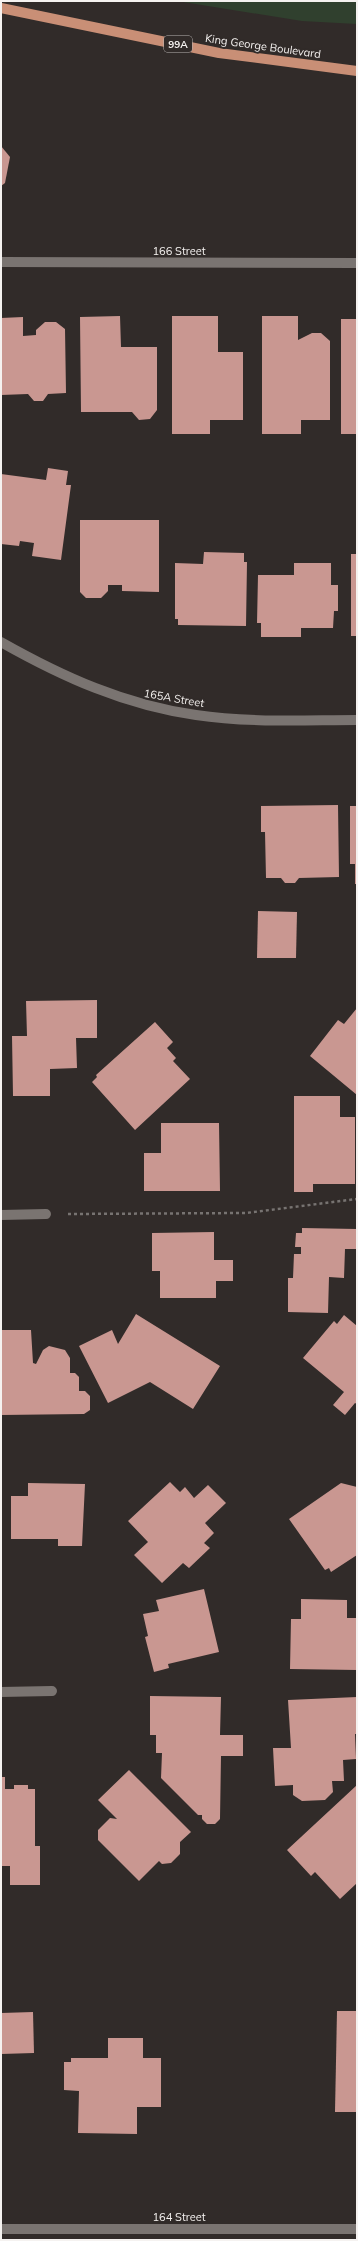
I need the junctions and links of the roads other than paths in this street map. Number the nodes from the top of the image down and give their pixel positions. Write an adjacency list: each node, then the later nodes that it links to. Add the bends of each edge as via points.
1 (1, 8): 2 (main road, King George Boulevard / 99A, via 219,53)
2 (357, 71)
3 (1, 262): 4 (street, 166 Street)
4 (357, 263)
5 (1, 642): 6 (street, 165A Street, via 85,686 140,704 197,716 255,720)
6 (357, 720)
7 (46, 1214): 8 (street)
8 (1, 1215)
9 (52, 1691): 10 (street)
10 (1, 1692)
11 (1, 2229): 12 (street, 164 Street)
12 (357, 2229)

